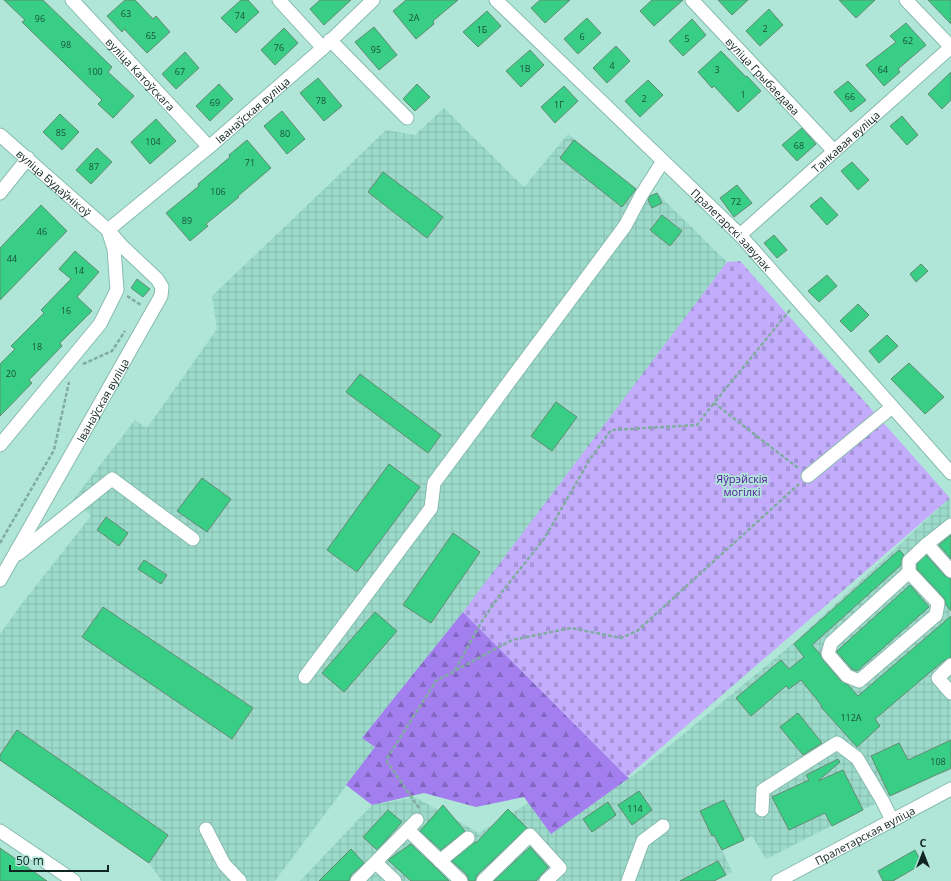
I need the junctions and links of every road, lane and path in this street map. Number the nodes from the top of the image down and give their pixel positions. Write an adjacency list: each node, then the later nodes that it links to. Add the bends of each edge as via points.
1 (72, 0): 11 (street, вуліца Катоўскага)
2 (278, 0): 7 (street)
3 (373, 0): 7 (street, Іванаўская вуліца)
4 (496, 0): 14 (street, Пралетарскі завулак)
5 (692, 0): 12 (street, вуліца Грыбаедава)
6 (906, 0): 8 (street)
7 (326, 44): 9 (street); 11 (street, Іванаўская вуліца)
8 (951, 47): 12 (street, Танкавая вуліца)
9 (407, 118)
10 (0, 135): 13 (street, вуліца Будаўнікоў)
11 (209, 147): 16 (street, Іванаўская вуліца)
12 (834, 151): 17 (street, Танкавая вуліца)
13 (28, 158): 15 (street); 16 (street, вуліца Будаўнікоў)
14 (664, 161): 17 (street, Пралетарскі завулак); 39 (street, via 625,226 434,482 431,508)
15 (0, 193)
16 (108, 230): 26 (street, via 114,249 117,290 100,324); 33 (street, Іванаўская вуліца, via 157,279 162,287 161,296)
17 (740, 235): 19 (street, Пралетарскі завулак)
18 (121, 292): 20 (path, via 141,305)
19 (798, 300): 24 (path); 25 (street, Пралетарскі завулак)
20 (137, 312)
21 (129, 325): 22 (path, via 112,351)
22 (81, 366)
23 (73, 376): 31 (path, via 69,382 54,450)
24 (714, 403): 28 (path); 38 (path, via 697,424 612,430 590,459 544,539 482,621)
25 (892, 406): 27 (street, Пралетарскі завулак); 28 (street)
26 (0, 445)
27 (951, 473)
28 (808, 476): 38 (path, via 637,631 622,638 571,628 512,640)
29 (951, 526): 32 (street)
30 (193, 539): 33 (street, via 112,480)
31 (0, 543)
32 (928, 544): 34 (street); 35 (street, via 909,561)
33 (12, 559): 36 (street, Іванаўская вуліца)
34 (951, 571)
35 (909, 572): 35 (street, via 831,643 828,654 847,676 859,681 936,615 938,603)
36 (0, 580)
37 (951, 665): 40 (street, via 938,678)
38 (455, 670): 43 (path, via 436,681 386,760 419,807)
39 (306, 677)
40 (951, 693)
41 (951, 789): 44 (street, Пралетарская вуліца)
42 (762, 810): 44 (street, via 763,790 836,743 857,758)
43 (417, 820): 47 (street)
44 (892, 820): 52 (street, Пралетарская вуліца)
45 (663, 826): 60 (street, via 643,841)
46 (206, 829): 54 (street, via 224,864)
47 (408, 830): 50 (street); 51 (street)
48 (0, 831): 53 (street)
49 (468, 838): 50 (street)
50 (440, 861): 57 (street)
51 (376, 863): 55 (street); 56 (street)
52 (781, 880)
53 (74, 881)
54 (240, 881)
55 (357, 881)
56 (395, 881)
57 (461, 881)
58 (483, 881): 59 (street, via 530,835 560,868)
59 (546, 881)
60 (628, 881)

